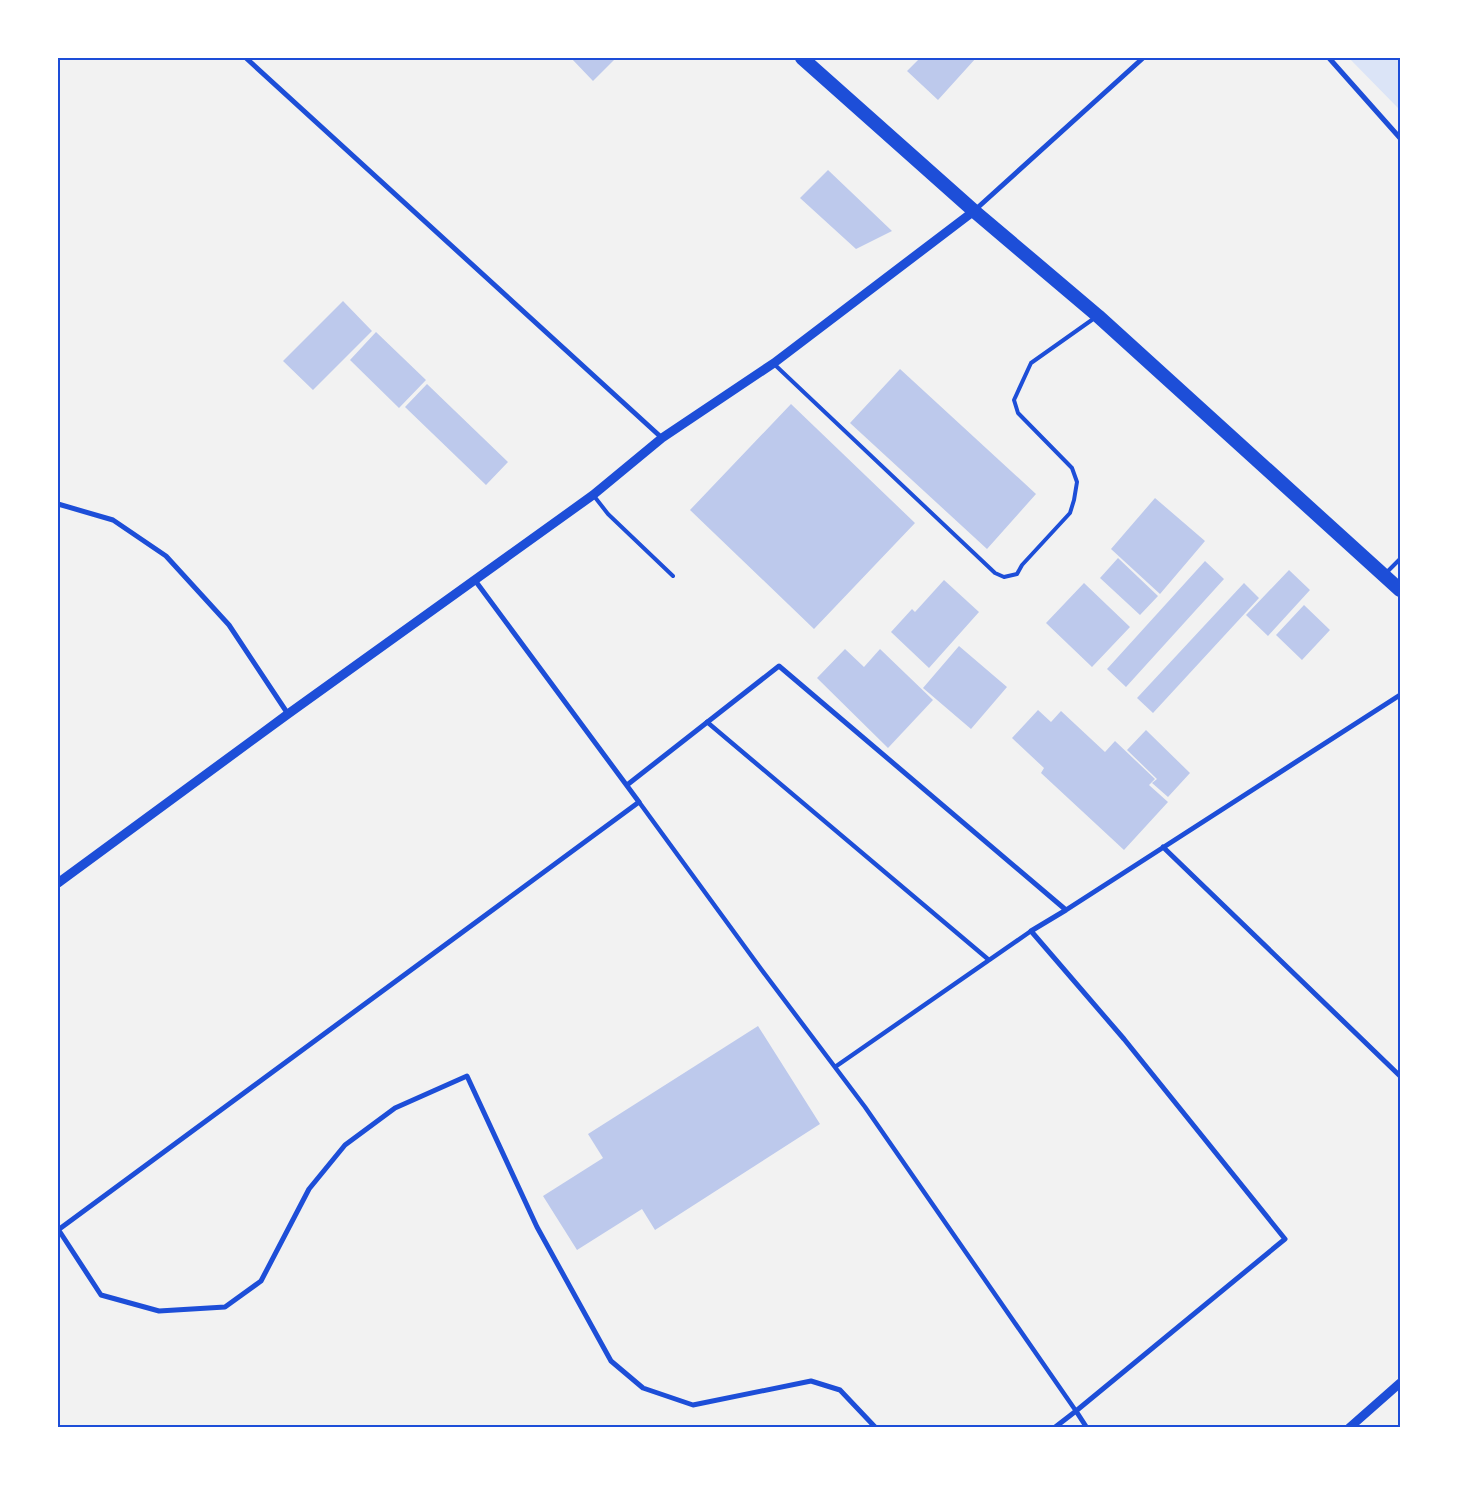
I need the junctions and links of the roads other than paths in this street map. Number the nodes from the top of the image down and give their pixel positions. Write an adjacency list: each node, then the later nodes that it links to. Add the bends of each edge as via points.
1 (246, 58): 9 (street)
2 (802, 58): 6 (highway)
3 (1143, 58): 6 (street)
4 (1329, 58): 5 (street)
5 (1400, 138)
6 (974, 211): 7 (highway); 8 (street)
7 (1098, 316): 8 (lane, via 1032,363 1014,400 1018,413 1072,468 1077,482 1070,513 1017,574 1004,577 995,573); 14 (highway)
8 (774, 363): 9 (street)
9 (662, 438): 10 (street)
10 (593, 495): 13 (lane, via 608,514); 15 (street)
11 (58, 504): 18 (street, via 113,520 166,556 229,625)
12 (1400, 559): 14 (lane)
13 (673, 576)
14 (1384, 576): 16 (highway)
15 (474, 579): 18 (street); 20 (street)
16 (1400, 590)
17 (1400, 695): 22 (street)
18 (288, 714): 23 (street)
19 (708, 722): 20 (street); 24 (street, via 779,666); 26 (street)
20 (627, 784): 21 (street)
21 (639, 802): 27 (street); 29 (street)
22 (1163, 847): 24 (street); 28 (street)
23 (58, 883)
24 (1066, 910): 25 (street)
25 (1031, 932): 26 (street); 31 (street, via 1124,1039 1284,1239)
26 (989, 960): 27 (street)
27 (835, 1067): 31 (street)
28 (1400, 1076)
29 (58, 1230): 32 (street, via 101,1295 159,1311 225,1307 261,1281 309,1189 345,1145 395,1108 467,1076 537,1227 611,1361 643,1388 693,1405 811,1381 840,1390)
30 (1400, 1383): 35 (street)
31 (1076, 1411): 33 (street); 34 (street)
32 (876, 1428)
33 (1054, 1428)
34 (1088, 1428)
35 (1349, 1428)

